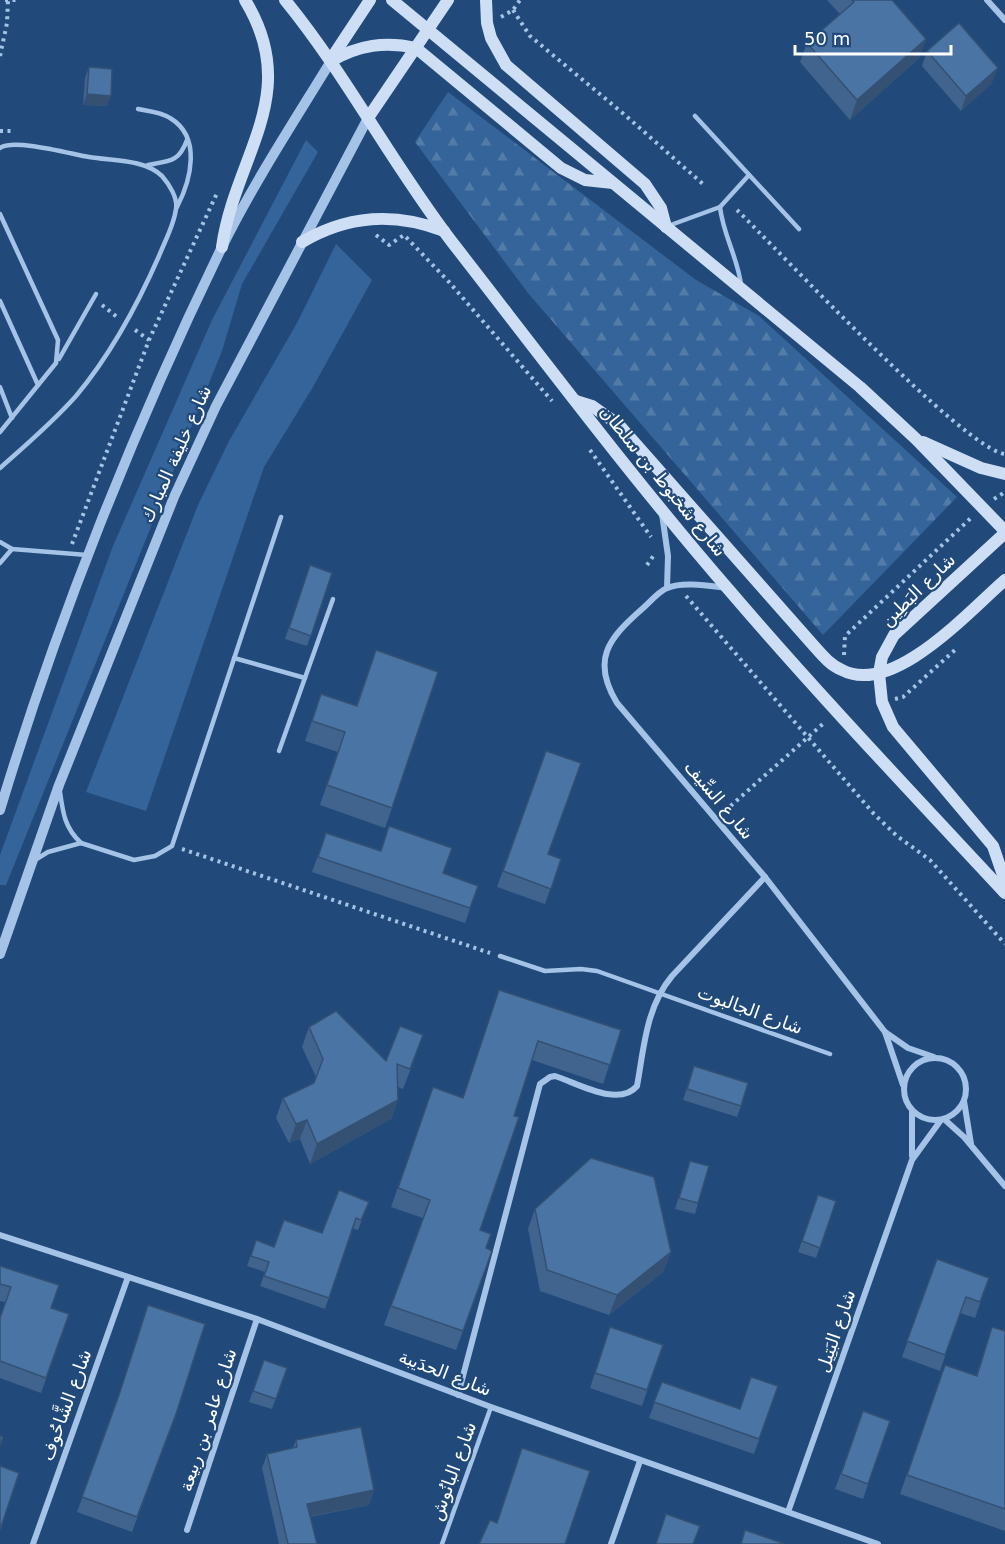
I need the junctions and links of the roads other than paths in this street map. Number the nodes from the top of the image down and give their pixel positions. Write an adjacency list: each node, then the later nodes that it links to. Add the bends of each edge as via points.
1 (245, 0): 27 (main road, via 260,28 265,48 268,100 234,196)
2 (285, 0): 11 (main road, شارع شخبوط بن سلطان)
3 (370, 0): 11 (main road)
4 (392, 0): 9 (main road)
5 (448, 0): 9 (main road, شارع خليفة المبارك)
6 (486, 0): 23 (main road, via 487,23 506,65 645,184 657,199)
7 (987, 0): 8 (street)
8 (1005, 20)
9 (428, 30): 10 (main road, شارع خليفة المبارك); 19 (main road)
10 (416, 48): 11 (main road, via 372,45); 14 (main road, شارع خليفة المبارك); 19 (main road, via 561,168 585,180)
11 (331, 61): 14 (main road, شارع شخبوط بن سلطان); 27 (street)
12 (138, 109): 15 (lane, via 168,116 183,128)
13 (695, 116): 18 (lane)
14 (368, 118): 25 (main road, شارع شخبوط بن سلطان); 26 (street, شارع خليفة المبارك)
15 (187, 140): 17 (lane, via 182,154 172,161); 20 (lane, via 190,167)
16 (0, 148): 17 (lane, via 30,146)
17 (147, 165): 20 (lane, via 172,191)
18 (749, 175): 21 (lane); 24 (lane)
19 (613, 183): 23 (main road)
20 (177, 207): 38 (lane, via 124,331 76,396)
21 (720, 207): 23 (lane); 28 (lane, via 724,234)
22 (0, 214): 31 (lane, via 58,340)
23 (666, 227): 28 (main road)
24 (799, 229)
25 (444, 231): 26 (main road, via 411,220 377,218 338,225); 34 (main road, شارع شخبوط بن سلطان)
26 (302, 242): 55 (street, شارع خليفة المبارك, via 216,406 174,497)
27 (222, 247): 45 (street, via 152,401)
28 (742, 290): 37 (main road, via 802,337)
29 (96, 294): 31 (lane)
30 (0, 301): 32 (lane)
31 (56, 363): 32 (lane)
32 (38, 385): 35 (lane)
33 (0, 387): 35 (lane)
34 (576, 401): 40 (main road, شارع شخبوط بن سلطان); 52 (main road, via 592,406 620,425 814,646 843,671)
35 (12, 418): 36 (lane)
36 (0, 432)
37 (916, 439): 39 (main road, via 981,468); 42 (main road)
38 (0, 468)
39 (1005, 474)
40 (661, 508): 48 (street); 49 (main road, شارع شخبوط بن سلطان)
41 (281, 517): 51 (lane)
42 (1005, 532): 52 (main road, شارع البَطِين, via 894,635 882,657)
43 (0, 543): 44 (lane)
44 (12, 549): 45 (lane); 46 (lane)
45 (89, 555): 56 (street)
46 (0, 563)
47 (1005, 580): 52 (main road, via 912,659)
48 (667, 588): 49 (street, via 697,585); 59 (street, شارع السِّيف, via 618,630 608,646 603,666 606,686)
49 (727, 589): 60 (main road, شارع شخبوط بن سلطان)
50 (333, 599): 53 (lane)
51 (234, 658): 53 (lane); 57 (lane, via 172,846 155,856 134,860)
52 (879, 673): 60 (main road, via 882,702 893,727 993,846 1004,875)
53 (305, 678): 54 (lane)
54 (279, 751)
55 (59, 785): 57 (lane, via 63,817 69,831); 58 (street, شارع خليفة المبارك)
56 (0, 810)
57 (81, 843): 58 (lane, via 48,852)
58 (31, 862): 61 (street, شارع خليفة المبارك)
59 (765, 878): 63 (street, شارع الجالبوت); 64 (street, شارع السِّيف)
60 (1004, 893)
61 (0, 954)
62 (500, 956): 63 (lane, شارع الجالبوت, via 545,971 597,971)
63 (659, 994): 65 (lane, شارع الجالبوت); 77 (street, شارع الجالبوت, via 650,1017 637,1086 627,1095 615,1096 555,1076 540,1084)
64 (885, 1032): 66 (street, شارع السِّيف, via 908,1048); 67 (street, شارع السِّيف)
65 (830, 1054)
66 (934, 1057): 67 (street, via 910,1069); 68 (street, via 961,1071 967,1090)
67 (904, 1086): 69 (street)
68 (964, 1100): 70 (street, via 953,1115); 71 (street)
69 (912, 1111): 70 (street, via 921,1117); 72 (street, شارع البَتِيل)
70 (942, 1119): 71 (street); 72 (street, شارع البَتِيل)
71 (972, 1148): 73 (street)
72 (912, 1160): 80 (street, شارع البَتِيل)
73 (1005, 1186)
74 (0, 1235): 75 (street, شارع الحدَيبة)
75 (128, 1277): 76 (street, شارع الحدَيبة); 82 (street, شارع الشَّاحُوف)
76 (257, 1318): 77 (street, شارع الحدَيبة); 81 (street, شارع عامر بن ربيعة)
77 (458, 1395): 78 (street, شارع الحدَيبة)
78 (491, 1407): 79 (street, شارع الحدَيبة); 83 (lane, شارع البانُوش)
79 (640, 1461): 80 (street, شارع الحدَيبة); 84 (street)
80 (789, 1512): 85 (street, شارع الحدَيبة)
81 (187, 1530)
82 (33, 1544)
83 (441, 1544)
84 (611, 1544)
85 (878, 1544)

